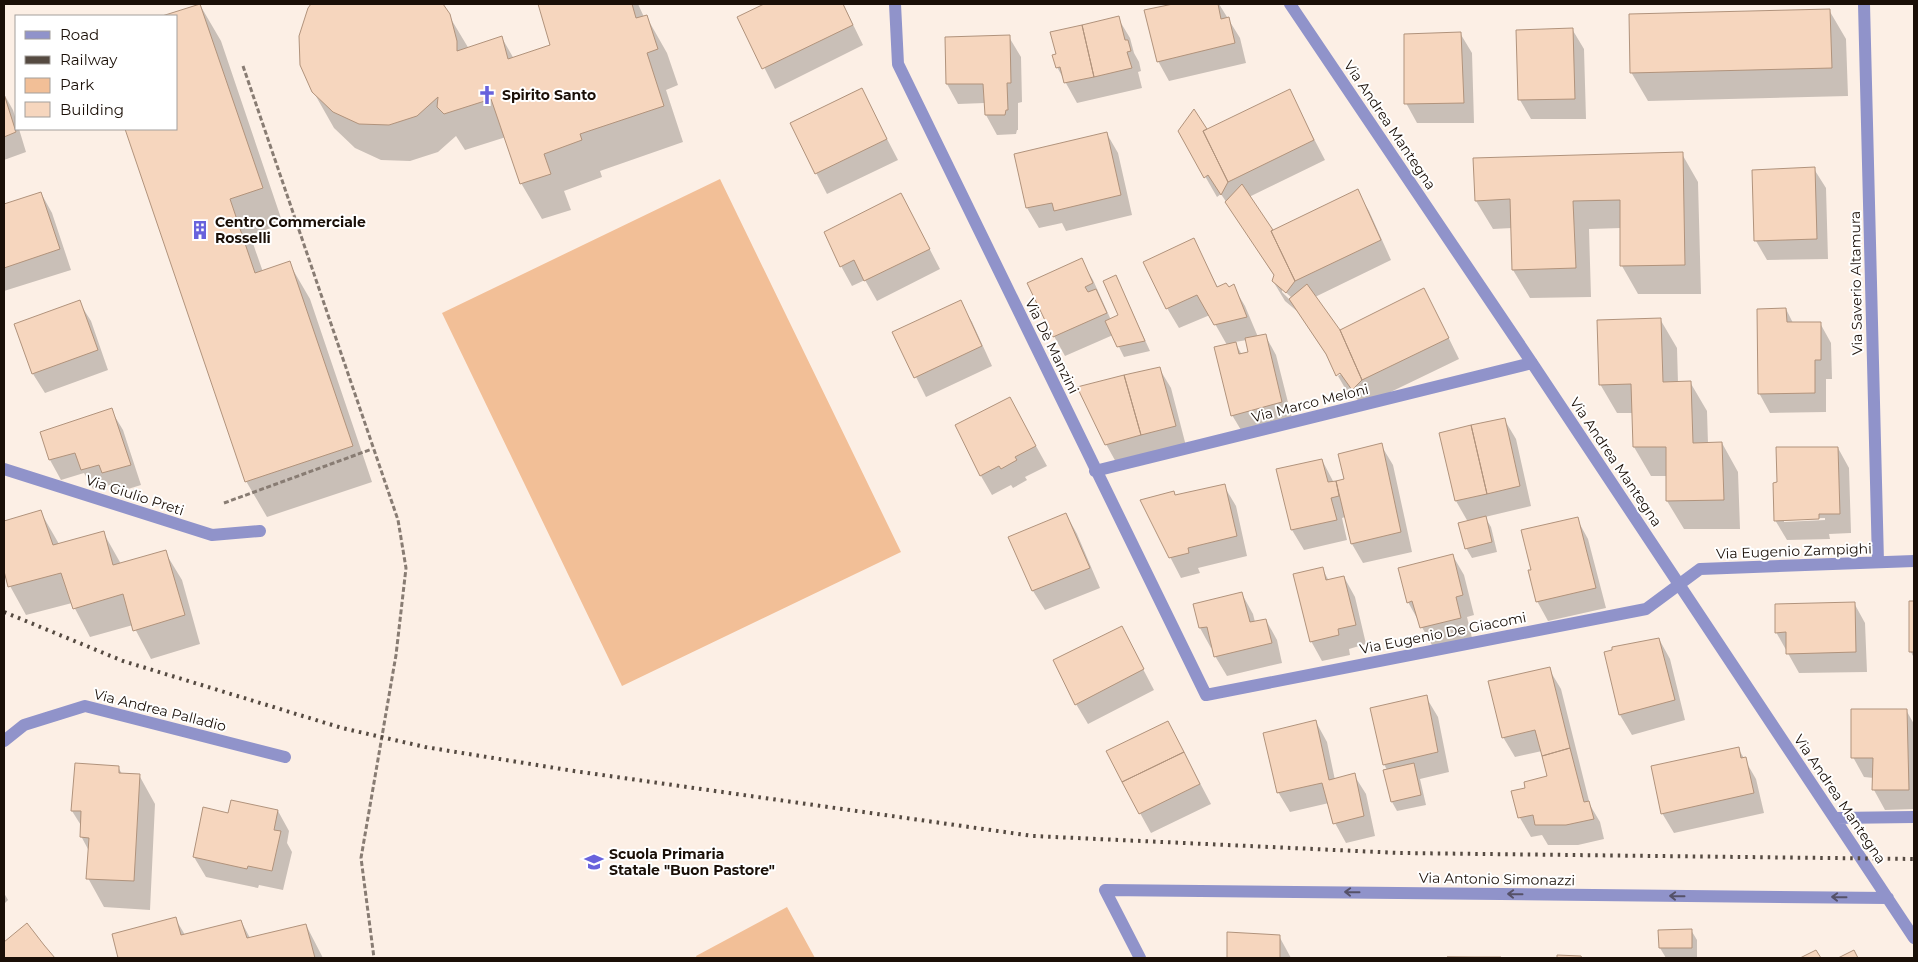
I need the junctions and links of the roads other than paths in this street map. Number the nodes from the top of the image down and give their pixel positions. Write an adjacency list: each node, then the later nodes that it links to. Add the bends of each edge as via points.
1 (895, 4): 6 (street, Via Dè Manzini, via 898,64)
2 (1290, 4): 4 (street, Via Andrea Mantegna)
3 (1864, 4): 9 (street, Via Saverio Altamura)
4 (1532, 363): 6 (street, Via Marco Meloni); 10 (street, Via Andrea Mantegna)
5 (4, 469): 7 (street, Via Giulio Preti, via 212,535)
6 (1095, 471): 11 (street, Via Dè Manzini)
7 (260, 531)
8 (1914, 561): 9 (street, Via Eugenio Zampighi)
9 (1878, 562): 10 (street, Via Eugenio Zampighi, via 1700,569)
10 (1680, 584): 11 (street, Via Eugenio De Giacomi, via 1646,609); 15 (street, Via Andrea Mantegna)
11 (1206, 696)
12 (4, 741): 13 (street, Via Andrea Palladio, via 24,725 85,706)
13 (285, 757)
14 (1914, 817): 15 (street)
15 (1836, 818): 16 (street, Via Andrea Mantegna)
16 (1888, 898): 17 (street, Via Andrea Mantegna); 18 (street, Via Antonio Simonazzi, one-way to 18, via 1105,890)
17 (1914, 938)
18 (1140, 958)

